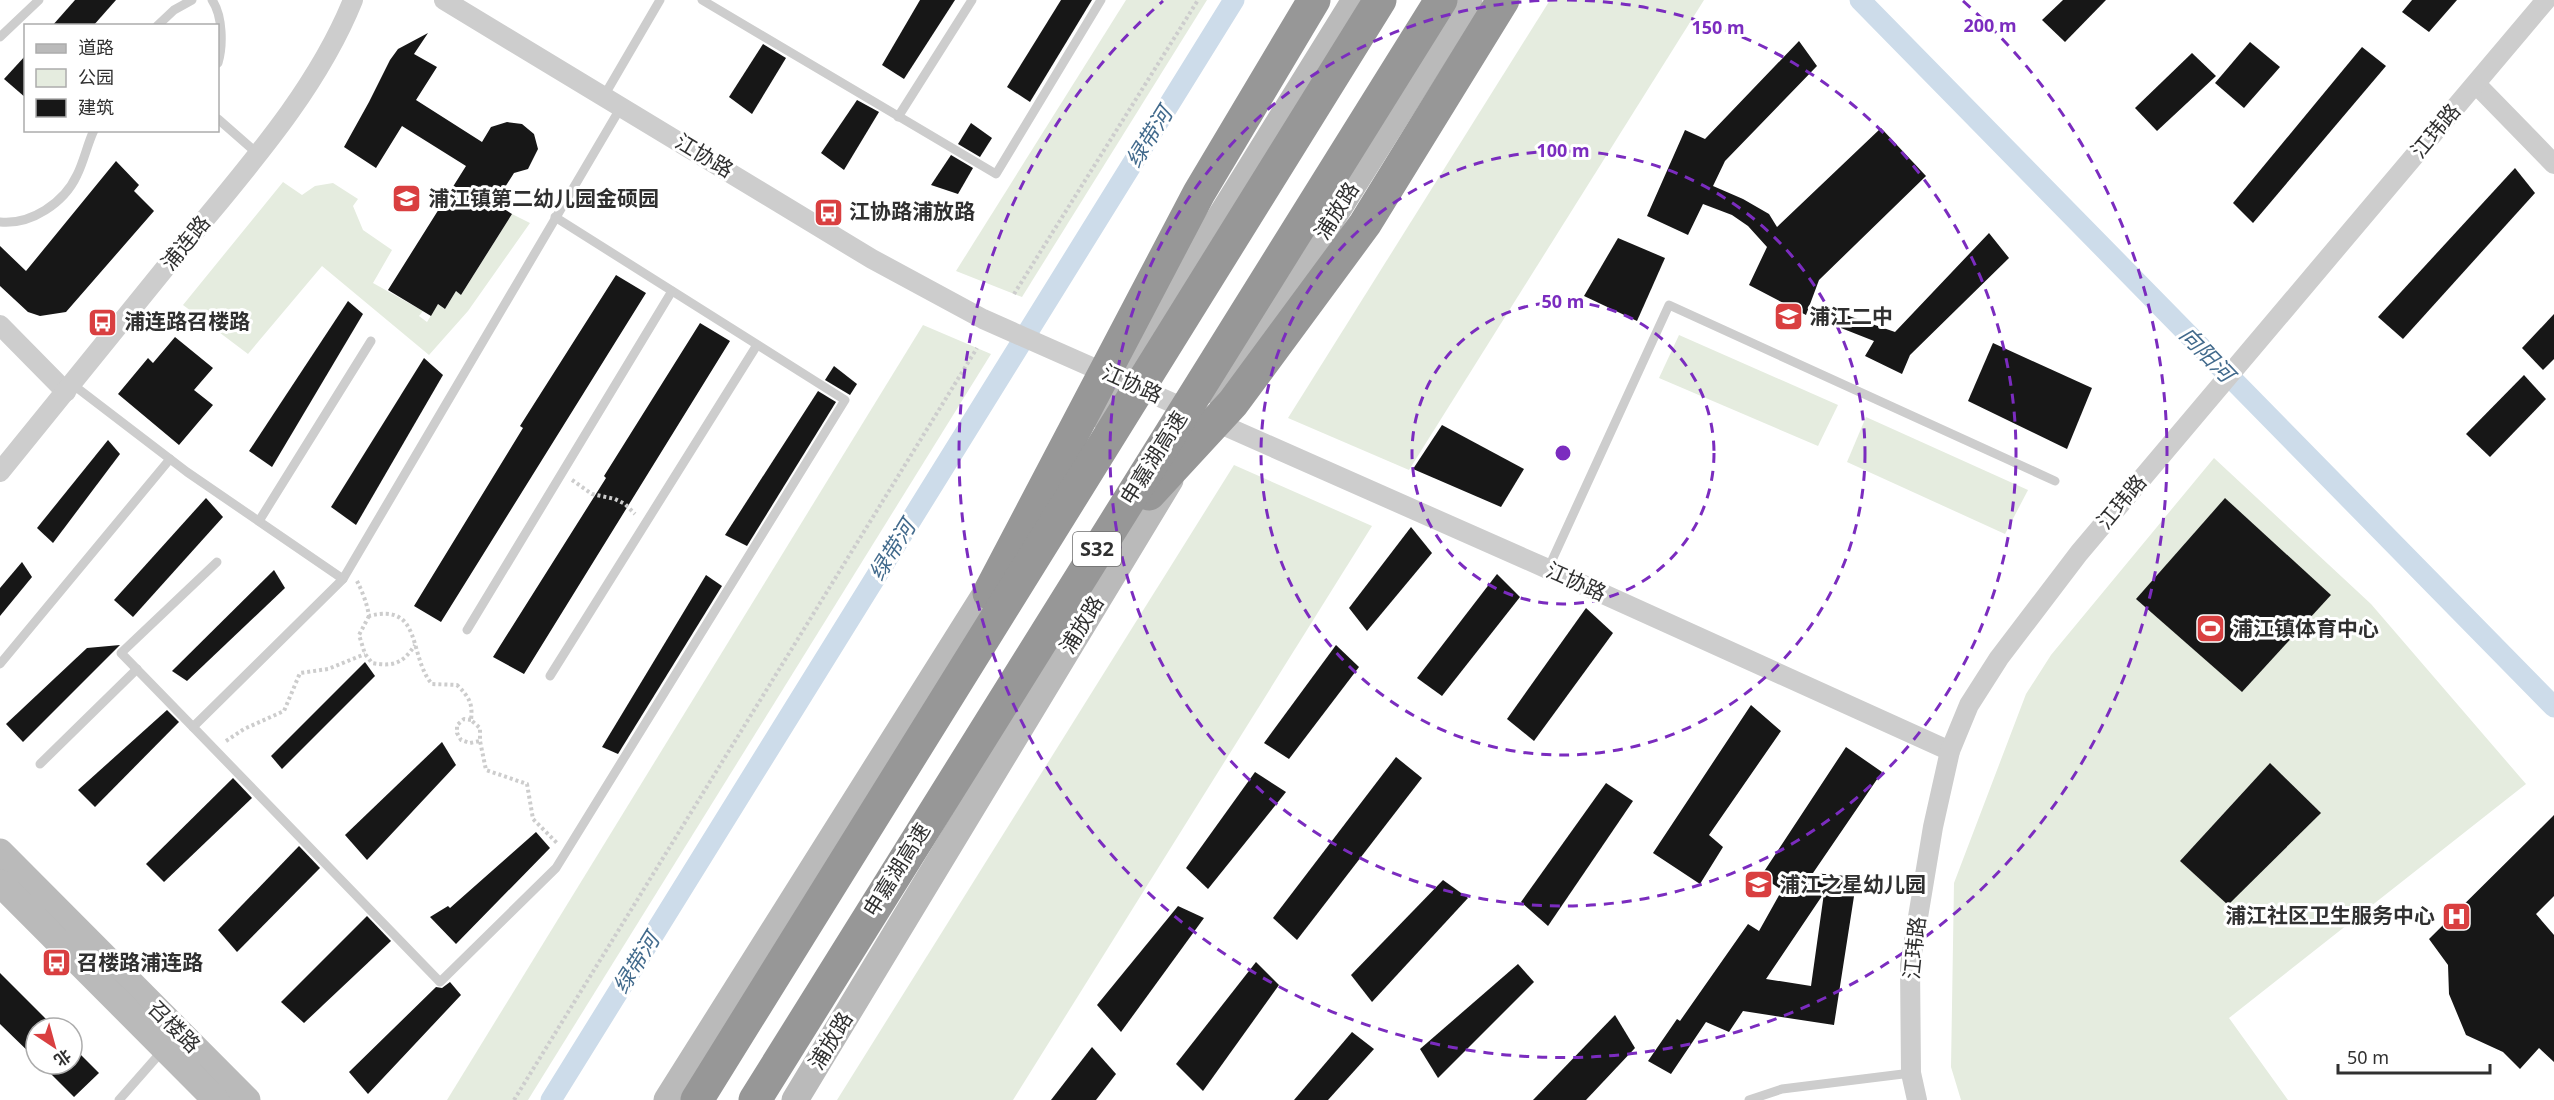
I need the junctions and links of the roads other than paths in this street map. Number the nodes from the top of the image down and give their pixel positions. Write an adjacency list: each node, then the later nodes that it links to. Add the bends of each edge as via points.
1 (39, 0): 18 (lane)
2 (192, 0): 17 (lane)
3 (212, 0): 19 (lane, via 220,27)
4 (353, 0): 26 (street, 浦连路, via 310,81)
5 (444, 0): 21 (street, 江协路)
6 (660, 0): 21 (lane)
7 (702, 0): 23 (lane)
8 (972, 0): 23 (lane)
9 (1101, 0): 23 (lane, via 996,174)
10 (1314, 0): 50 (highway, bridge, via 1199,194 1113,353 984,602)
11 (1355, 0): 34 (main road)
12 (1380, 0): 50 (highway, S32, bridge)
13 (1441, 0): 41 (highway, 申嘉湖高速 / S32, bridge)
14 (1469, 0): 36 (main road, 浦放路)
15 (1503, 0): 41 (highway, bridge, via 1365,224 1240,394)
16 (2546, 0): 20 (street, 江玮路)
17 (159, 24)
18 (0, 37)
19 (219, 60)
20 (2476, 84): 27 (street); 51 (street, 江玮路, via 2079,553 1999,658 1969,705)
21 (604, 96): 22 (street, 江协路)
22 (621, 107): 28 (lane); 34 (street, 江协路, via 872,259 983,319)
23 (898, 117)
24 (219, 120): 26 (lane)
25 (93, 132): 29 (lane, via 77,175 61,198 38,214 13,224)
26 (258, 154): 35 (street, 浦连路)
27 (2554, 164)
28 (555, 217): 30 (lane); 44 (lane)
29 (0, 222)
30 (672, 291): 33 (lane); 45 (lane)
31 (0, 325): 35 (street)
32 (371, 340): 40 (lane)
33 (757, 345): 48 (lane); 49 (lane, via 845,400 556,868 440,982)
34 (1120, 380): 36 (street, 江协路); 60 (main road)
35 (69, 388): 37 (lane); 38 (street, 浦连路)
36 (1208, 417): 43 (street, 江协路); 63 (main road, 浦放路)
37 (170, 459): 40 (lane); 46 (lane)
38 (0, 472)
39 (2055, 481): 43 (lane, via 1669,305)
40 (260, 522): 44 (lane)
41 (1096, 550): 62 (highway, 申嘉湖高速 / S32, bridge)
42 (218, 562): 47 (lane, via 122,653)
43 (1548, 569): 51 (street, 江协路)
44 (343, 579): 49 (lane)
45 (467, 630)
46 (0, 664)
47 (137, 669): 49 (lane); 52 (lane)
48 (550, 676)
49 (193, 727)
50 (928, 728): 61 (highway, S32, bridge)
51 (1950, 751): 56 (street, 江玮路, via 1910,965)
52 (40, 764)
53 (0, 852): 59 (main road, 召楼路)
54 (0, 883): 55 (main road, 召楼路)
55 (165, 1048): 57 (lane); 58 (main road, 召楼路)
56 (1911, 1073): 64 (lane, via 1782,1089); 65 (street, 江玮路)
57 (119, 1100)
58 (216, 1100)
59 (247, 1100)
60 (666, 1100)
61 (697, 1100)
62 (755, 1100)
63 (795, 1100)
64 (1749, 1100)
65 (1917, 1100)

